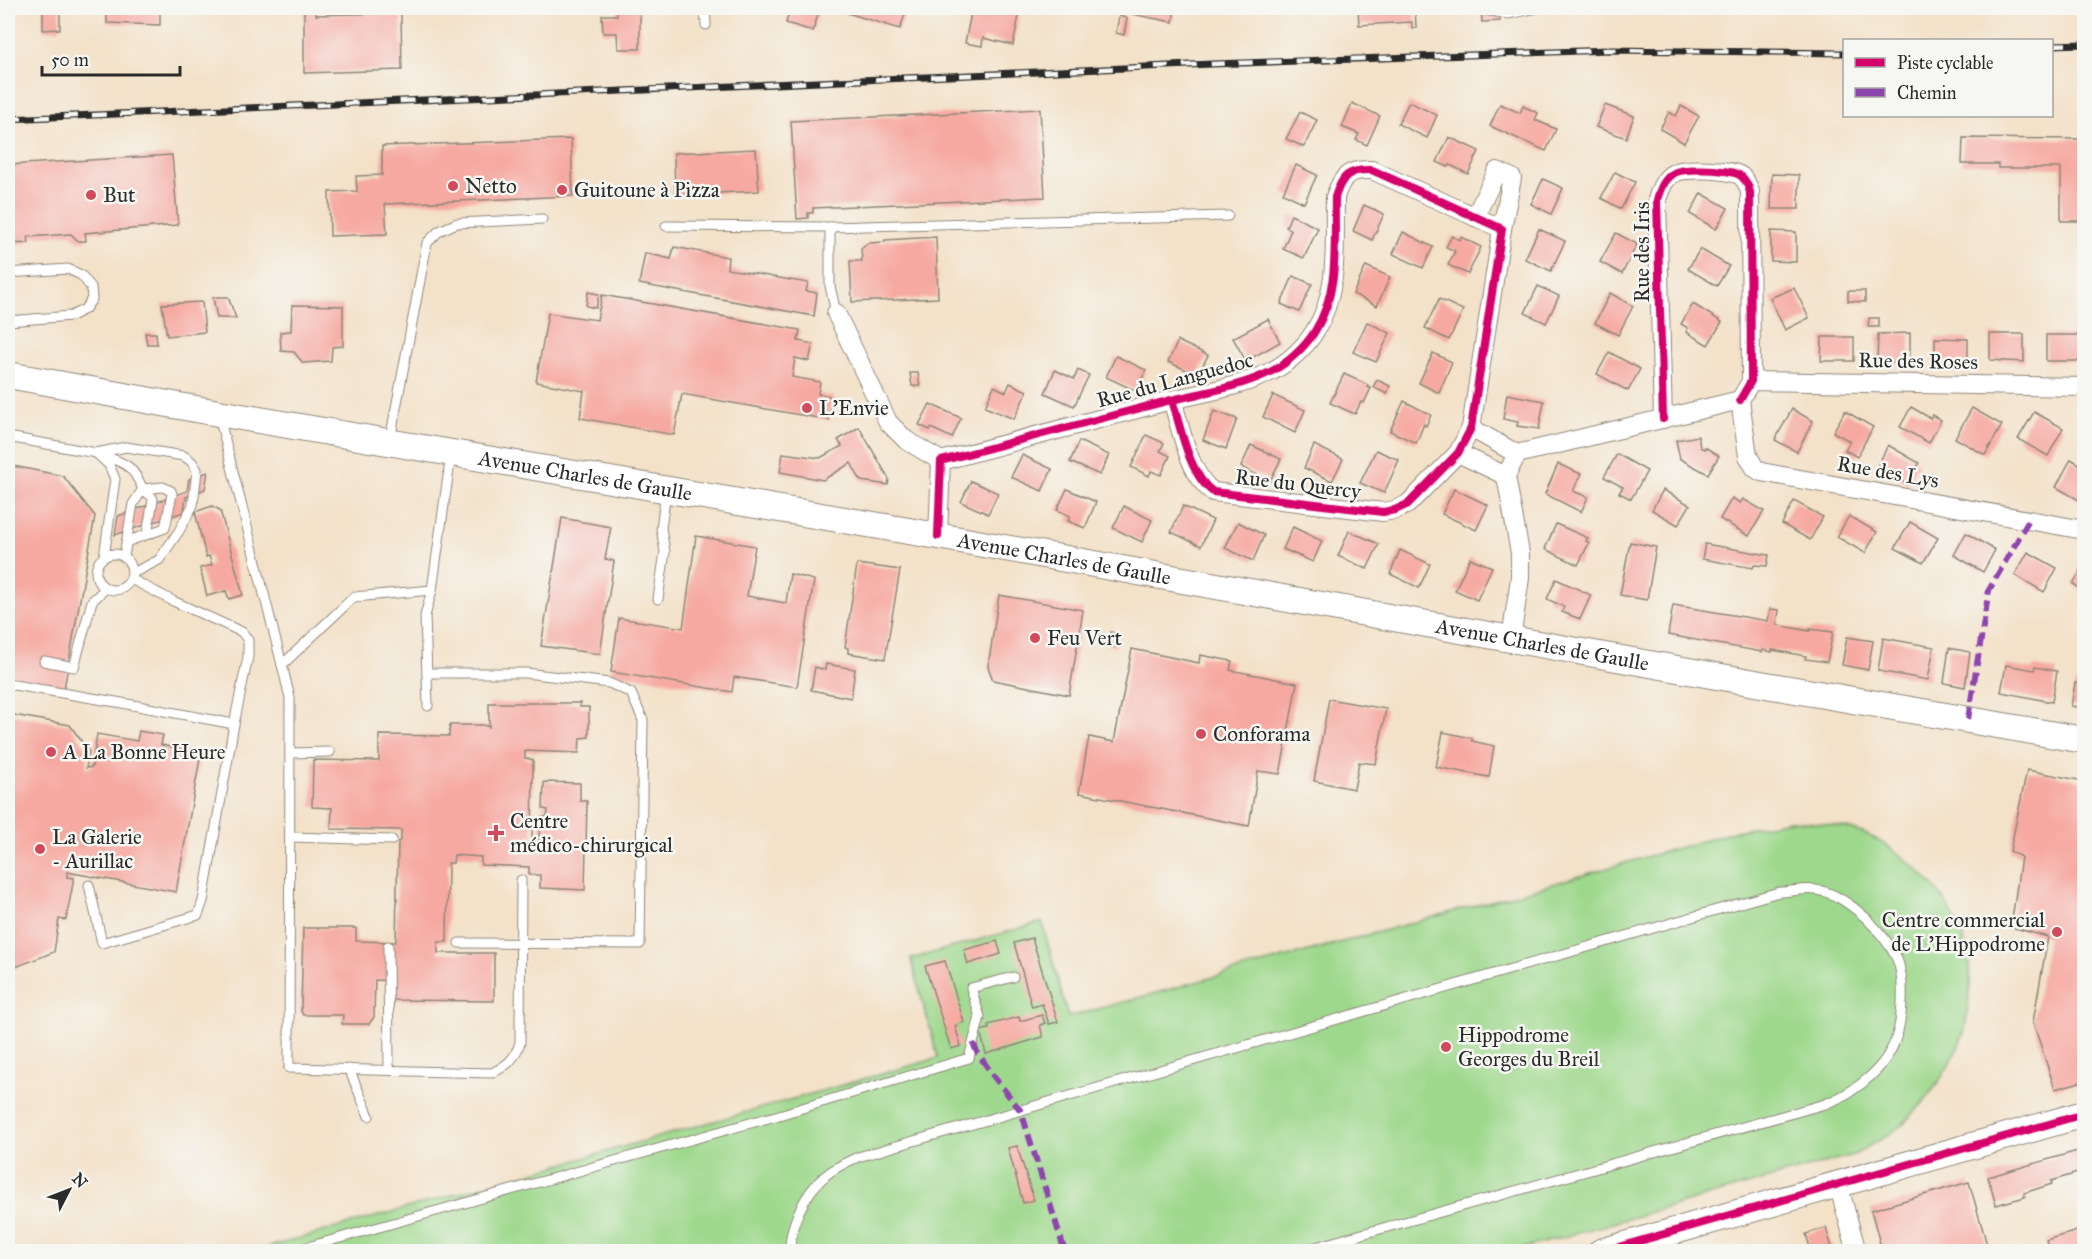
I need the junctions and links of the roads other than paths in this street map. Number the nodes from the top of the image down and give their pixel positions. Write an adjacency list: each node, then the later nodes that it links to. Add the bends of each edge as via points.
1 (705, 8): 4 (lane)
2 (1475, 8): 3 (lane, via 1508,14)
3 (1537, 8)
4 (706, 25)
5 (1228, 216): 9 (lane)
6 (1475, 217): 10 (street, Rue du Languedoc); 10 (street, via 1497,171 1512,178); 17 (street, Rue du Languedoc, via 1372,170 1359,169 1347,175 1335,198 1333,288 1314,333 1273,371)
7 (542, 219): 23 (lane, via 457,223 439,231 427,243)
8 (666, 226): 9 (lane)
9 (830, 227): 12 (lane, via 830,286)
10 (1502, 229): 21 (street)
11 (8, 273): 13 (lane, via 68,269 81,275 91,287 92,299 86,309 71,316)
12 (836, 313): 28 (street, via 888,422 906,440)
13 (8, 321)
14 (8, 375): 19 (main road, Avenue Charles de Gaulle)
15 (1751, 381): 16 (street, Rue des Roses); 18 (street); 20 (street, Rue des Iris, via 1747,183 1733,172 1673,173 1660,189 1658,200)
16 (2085, 387)
17 (1172, 400): 26 (street, Rue du Quercy, via 1196,473 1213,492 1383,512 1408,504); 28 (street, Rue du Languedoc)
18 (1740, 400): 20 (street); 32 (street, Rue des Lys, via 1748,456 1761,472)
19 (218, 413): 23 (main road, Avenue Charles de Gaulle); 44 (lane)
20 (1664, 419): 27 (street)
21 (1471, 428): 26 (street); 27 (street)
22 (8, 437): 24 (lane)
23 (390, 442): 25 (main road, Avenue Charles de Gaulle)
24 (96, 453): 30 (lane, via 126,464); 37 (lane, via 109,465 115,479); 38 (lane, via 126,447 184,456 197,470 193,505 166,552)
25 (452, 453): 31 (main road, Avenue Charles de Gaulle); 40 (lane)
26 (1458, 453): 29 (street)
27 (1517, 454): 29 (street)
28 (941, 461): 34 (street)
29 (1506, 476): 42 (street, via 1520,553)
30 (143, 489): 33 (lane, via 153,500); 33 (lane, via 163,487 172,494 165,528); 35 (lane, via 133,504)
31 (666, 490): 34 (main road, Avenue Charles de Gaulle); 41 (lane, via 661,528 665,552)
32 (2085, 530)
33 (147, 534): 35 (lane)
34 (938, 536): 42 (main road, Avenue Charles de Gaulle)
35 (126, 542): 36 (lane)
36 (124, 556): 37 (lane); 38 (lane)
37 (104, 557): 39 (lane, via 96,573)
38 (132, 576): 39 (lane, via 123,589); 48 (lane, via 173,601 242,632 248,640)
39 (106, 588): 43 (lane, via 92,601 74,667)
40 (432, 590): 44 (lane, via 354,597); 45 (lane, via 425,616)
41 (658, 599)
42 (1511, 639): 49 (main road, Avenue Charles de Gaulle)
43 (44, 661)
44 (282, 665): 51 (lane, via 290,698)
45 (427, 673): 47 (lane); 57 (lane, via 526,673 609,683 631,693 643,720 640,944)
46 (8, 684): 48 (lane, via 79,693)
47 (428, 706)
48 (234, 724): 55 (lane, via 198,915 102,943)
49 (2085, 740)
50 (330, 752): 51 (lane)
51 (290, 753): 52 (lane)
52 (290, 837): 53 (lane); 60 (lane, via 289,1068)
53 (392, 840)
54 (521, 880): 57 (lane)
55 (89, 885)
56 (459, 943): 57 (lane)
57 (520, 943): 61 (lane, via 520,1043 506,1066 492,1073)
58 (388, 946): 61 (lane)
59 (1013, 977): 65 (lane, via 971,988 980,1017 969,1058)
60 (349, 1069): 61 (lane); 63 (lane)
61 (389, 1070)
62 (2085, 1114): 64 (main road)
63 (369, 1116)
64 (1838, 1184): 68 (main road); 69 (street)
65 (290, 1251)
66 (790, 1251): 67 (lane, via 789,1239 809,1194 825,1176 858,1157 1779,892 1816,890 1836,897 1881,932 1897,960 1903,996 1891,1050 1869,1078 1845,1096)
67 (1298, 1251)
68 (1601, 1251)
69 (1857, 1251)

